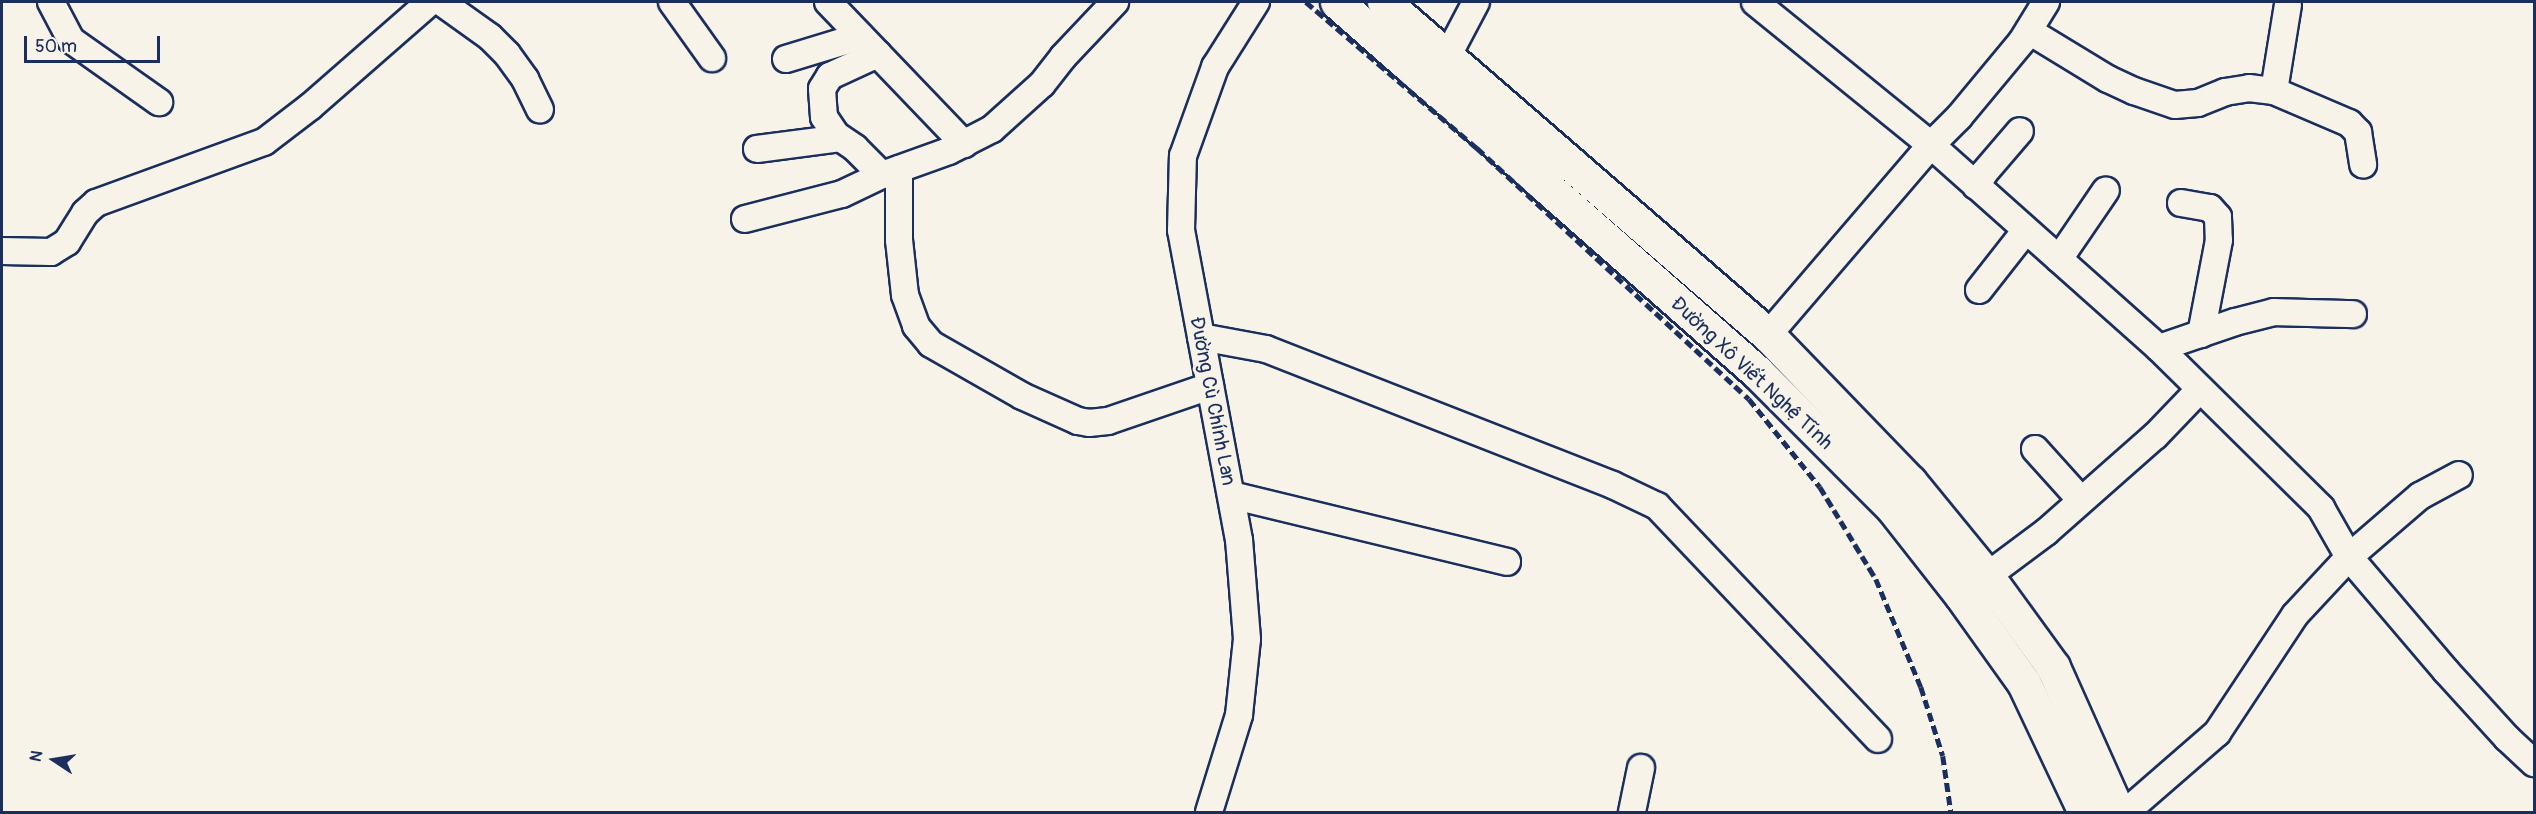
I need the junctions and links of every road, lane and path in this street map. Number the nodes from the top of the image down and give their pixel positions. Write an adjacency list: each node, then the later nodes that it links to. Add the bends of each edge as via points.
1 (51, 2): 20 (street, via 71,40)
2 (430, 2): 34 (street, via 273,137 96,202 67,242 51,252)
3 (441, 2): 21 (street, via 482,30 507,54)
4 (672, 2): 17 (street)
5 (828, 2): 15 (street)
6 (1115, 2): 24 (street, via 1023,102 992,129)
7 (1256, 2): 40 (street, Đường Cù Chính Lan, via 1215,67 1183,156 1180,230)
8 (1337, 2): 56 (highway, Đường Xô Viết Nghệ Tĩnh, via 1756,372 1892,507 2024,683)
9 (1384, 2): 16 (highway, Đường Xô Viết Nghệ Tĩnh)
10 (1476, 2): 16 (street)
11 (1755, 2): 25 (street)
12 (2046, 2): 14 (street)
13 (2288, 5): 19 (street)
14 (2029, 31): 19 (street, via 2108,79 2175,105 2198,103 2224,92 2249,88); 25 (street)
15 (870, 45): 18 (street); 23 (street, via 822,89 824,117); 24 (street)
16 (1447, 57): 39 (highway, Đường Xô Viết Nghệ Tĩnh)
17 (712, 58)
18 (786, 58)
19 (2274, 91): 27 (street, via 2349,123 2358,132)
20 (159, 102)
21 (540, 110)
22 (2020, 131): 29 (street)
23 (840, 138): 26 (street); 28 (street)
24 (964, 144): 28 (street)
25 (1931, 145): 29 (street); 39 (street)
26 (757, 149)
27 (2363, 165)
28 (890, 172): 32 (street, via 830,198); 42 (street, via 905,295 916,326 931,344 1022,396 1089,423 1108,421)
29 (1976, 186): 33 (street)
30 (2106, 190): 35 (street)
31 (2181, 203): 38 (street, via 2210,208 2218,217 2219,240)
32 (745, 219)
33 (2026, 230): 35 (street); 36 (street)
34 (2, 251)
35 (2060, 259): 41 (street)
36 (1979, 290)
37 (2353, 314): 38 (street, via 2274,312)
38 (2201, 334): 41 (street)
39 (1768, 335): 50 (highway, Đường Xô Viết Nghệ Tĩnh, via 1910,482)
40 (1201, 337): 42 (street, Đường Cù Chính Lan); 51 (street, via 1266,349 1613,485 1657,506)
41 (2159, 348): 43 (street)
42 (1210, 386): 46 (street, Đường Cù Chính Lan)
43 (2200, 389): 47 (street, via 2155,436); 48 (street, via 2321,508)
44 (2035, 449): 47 (street)
45 (2459, 475): 48 (street, via 2420,496)
46 (1231, 495): 49 (street); 54 (street, Đường Cù Chính Lan, via 1247,639 1239,715)
47 (2080, 499): 50 (street, via 2046,532)
48 (2349, 557): 52 (street, via 2446,671); 58 (street, via 2295,615 2217,733)
49 (1507, 562)
50 (1987, 576): 57 (highway, Đường Xô Viết Nghệ Tĩnh, via 2053,667)
51 (1878, 739)
52 (2535, 763)
53 (1641, 768): 55 (street)
54 (1209, 813)
55 (1632, 813)
56 (2085, 813)
57 (2118, 813)
58 (2126, 813)

